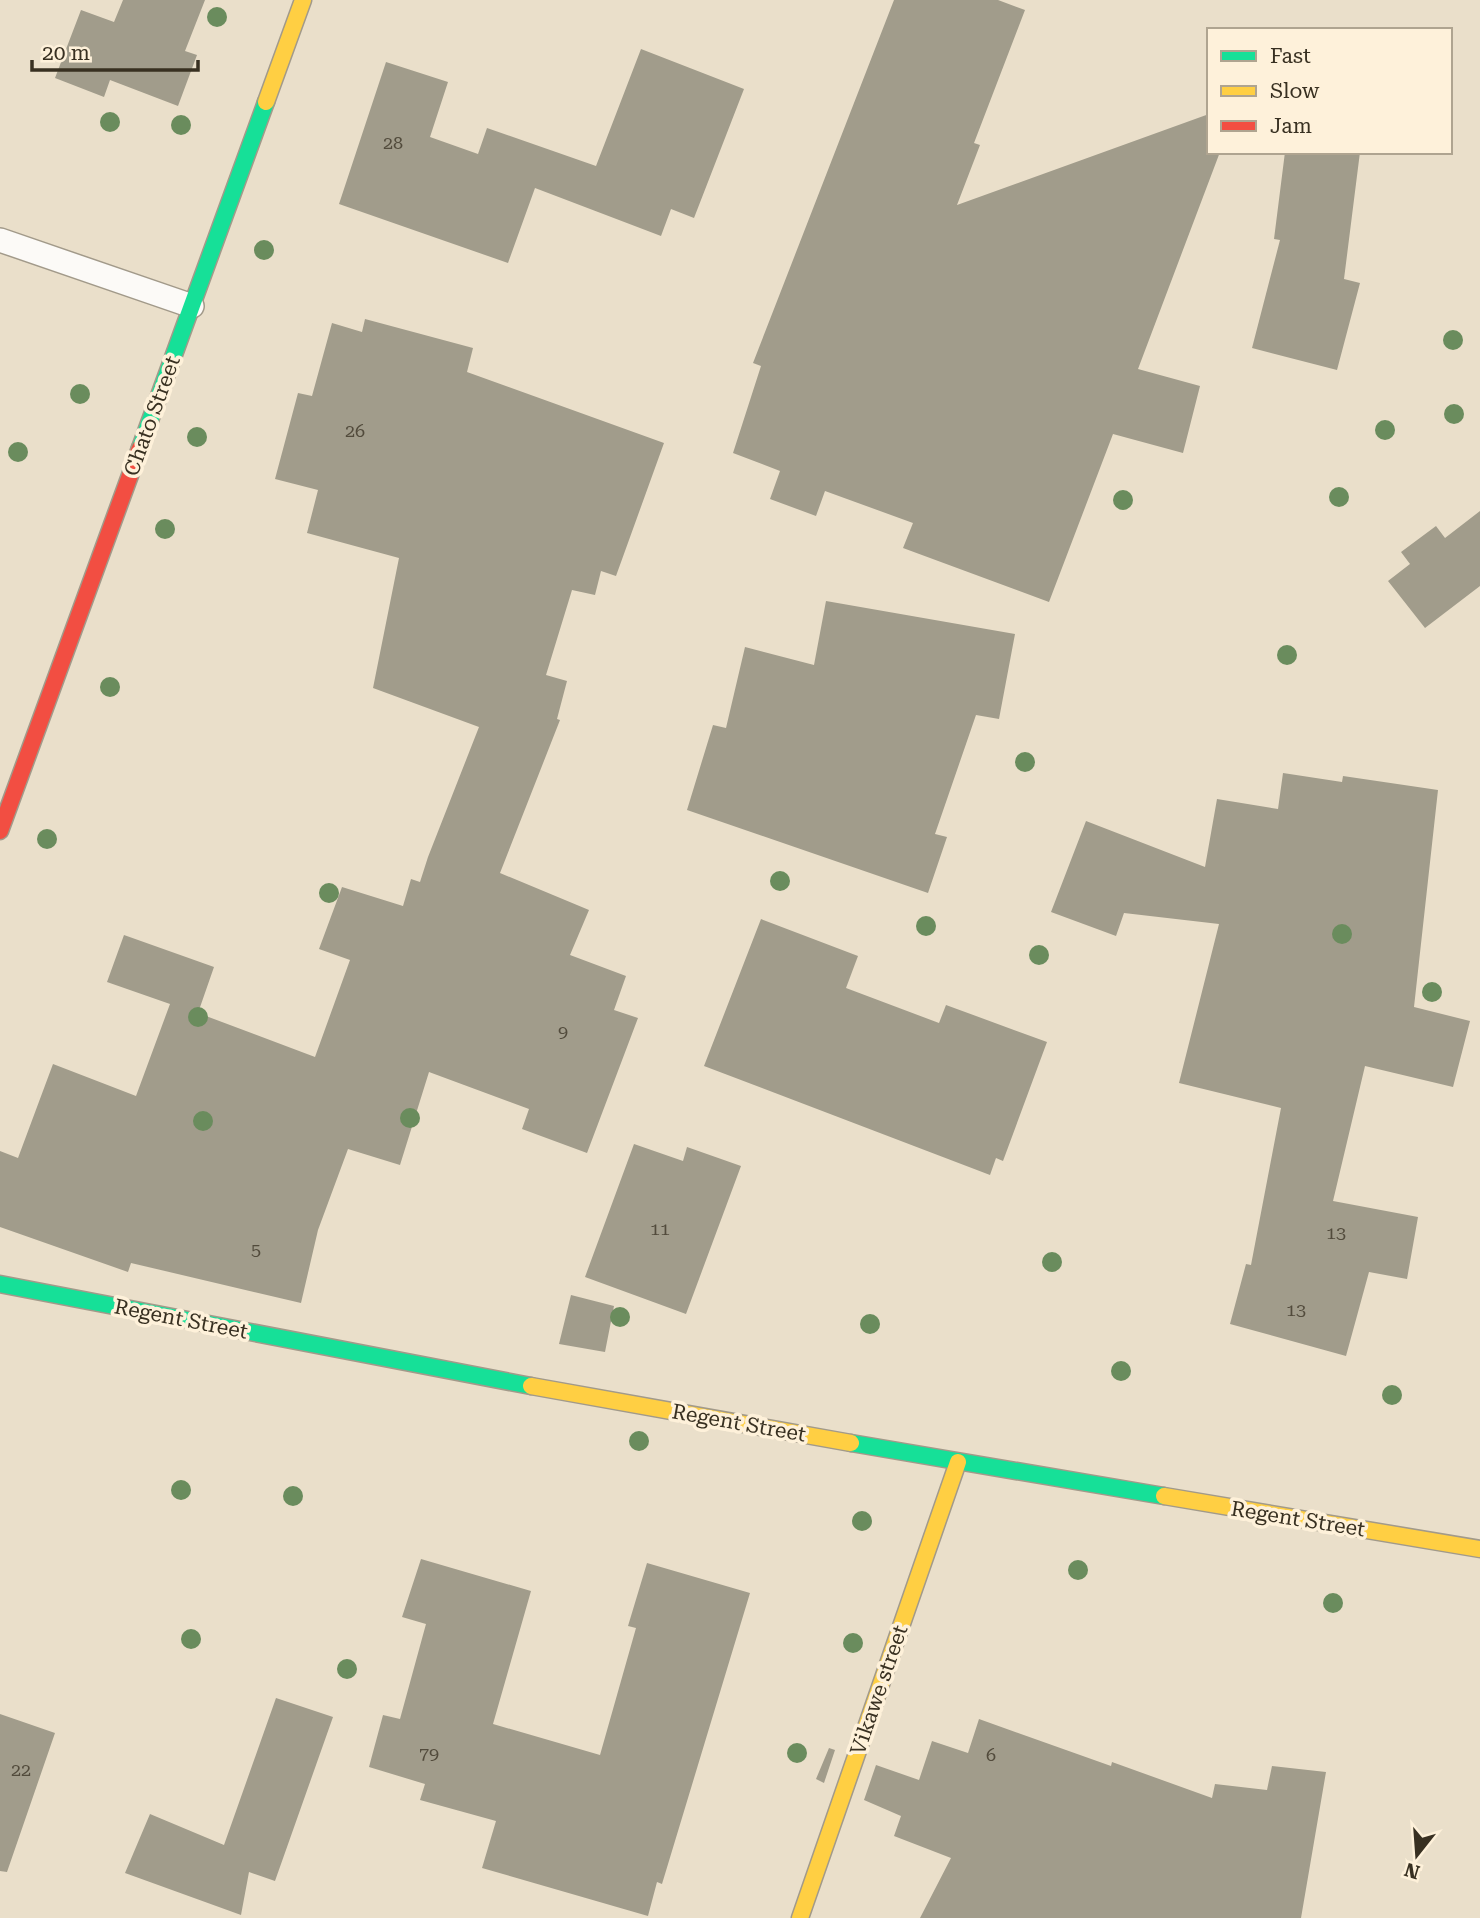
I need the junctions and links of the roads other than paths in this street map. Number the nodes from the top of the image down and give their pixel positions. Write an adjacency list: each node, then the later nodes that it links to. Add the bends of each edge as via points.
1 (303, 0): 3 (street, Chato Street)
2 (0, 240): 3 (lane)
3 (192, 306): 4 (street, Chato Street)
4 (0, 831)
5 (0, 1284): 6 (street, Regent Street, via 472,1376)
6 (958, 1462): 7 (street, Regent Street); 8 (street, Vikawe street)
7 (1480, 1549)
8 (800, 1918)

